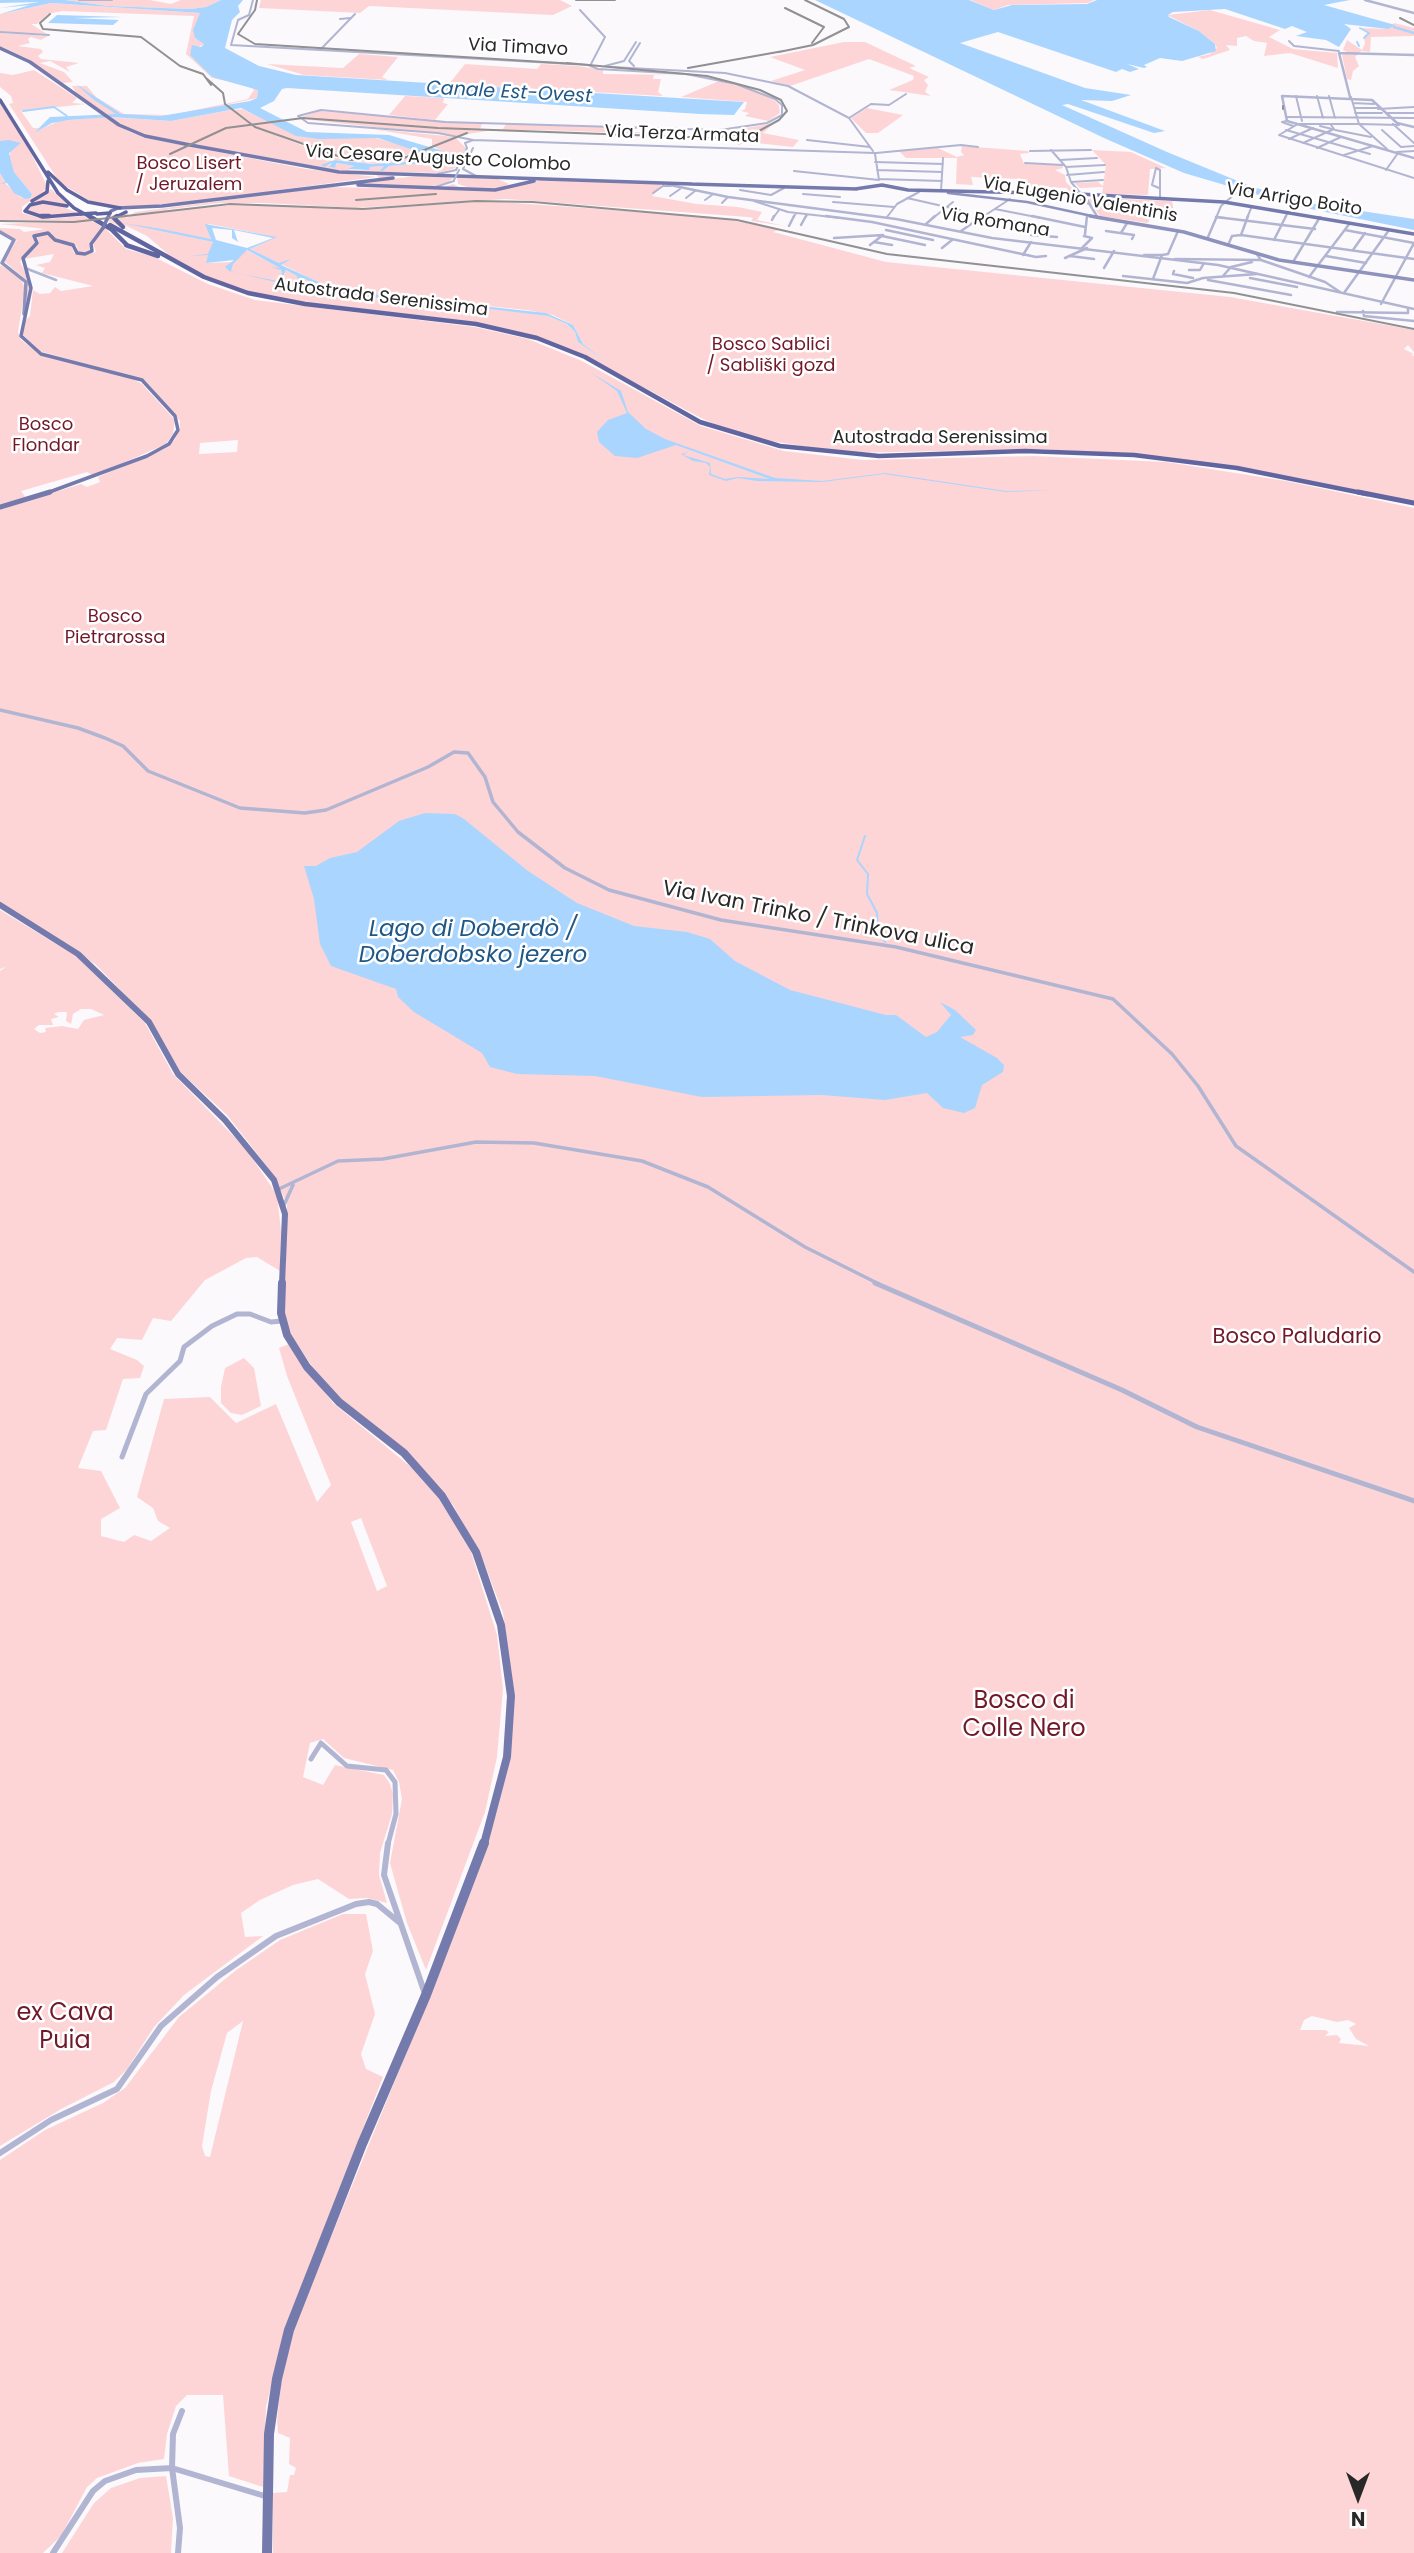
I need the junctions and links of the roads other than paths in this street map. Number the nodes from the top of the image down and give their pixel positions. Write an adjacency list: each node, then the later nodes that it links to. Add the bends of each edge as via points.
1 (79, 0): 2 (street)
2 (112, 0)
3 (253, 0): 12 (street, Via Timavo, via 249,15 238,20 231,45)
4 (1365, 0): 6 (street)
5 (580, 10): 16 (street, via 605,37)
6 (1414, 13)
7 (355, 14): 12 (street)
8 (0, 33): 9 (street)
9 (49, 35)
10 (1289, 41): 13 (street, via 1294,46)
11 (0, 48): 109 (main road, Via Cesare Augusto Colombo, via 128,130 311,169)
12 (320, 50): 16 (street, Via Timavo)
13 (1339, 53): 14 (street); 25 (street)
14 (1414, 55)
15 (618, 64): 17 (street, via 638,42); 18 (street); 19 (street)
16 (589, 65): 18 (street, Via Timavo); 63 (street, via 723,81 775,99 783,108 782,115 774,121 730,130 444,122 321,110 298,116 308,123)
17 (631, 65): 19 (street); 20 (street)
18 (605, 66): 19 (street, Via Timavo)
19 (622, 67): 20 (street, Via Timavo)
20 (641, 68): 39 (street, Via Timavo, via 765,80 801,91)
21 (906, 94): 39 (street, via 889,105 871,104)
22 (1296, 96): 23 (street); 45 (street, via 1282,96); 46 (street)
23 (1317, 96): 24 (street); 33 (street)
24 (1329, 96): 25 (street); 34 (street)
25 (1350, 97): 27 (street); 28 (street)
26 (0, 98): 48 (highway)
27 (1369, 100): 29 (street); 35 (street)
28 (1353, 103): 29 (street); 30 (street)
29 (1374, 104): 35 (street)
30 (1354, 108): 35 (street); 36 (street)
31 (1402, 108): 32 (street); 35 (street); 37 (street)
32 (1414, 108)
33 (1320, 110): 34 (street); 40 (street)
34 (1333, 110): 42 (street)
35 (1381, 110): 36 (street); 37 (street); 44 (street)
36 (1355, 113): 43 (street)
37 (1408, 113): 38 (street); 47 (street)
38 (1414, 113)
39 (849, 118): 86 (street, Via Timavo)
40 (1323, 118): 41 (street); 46 (street)
41 (1328, 118): 42 (street); 54 (street)
42 (1335, 118): 43 (street)
43 (1357, 118): 44 (street); 52 (street)
44 (1390, 118): 47 (street); 50 (street)
45 (1287, 119): 46 (street); 49 (street); 53 (street, via 1282,122)
46 (1302, 119)
47 (1414, 119)
48 (18, 123): 106 (highway); 114 (highway)
49 (1298, 124): 53 (street); 54 (street); 56 (street)
50 (1395, 124): 52 (street); 55 (street); 66 (street)
51 (1320, 125): 54 (street)
52 (1360, 125): 54 (street); 62 (street)
53 (1294, 126): 57 (street)
54 (1332, 127): 58 (street); 60 (street); 65 (street)
55 (1414, 127)
56 (1312, 128): 60 (street); 61 (street)
57 (1286, 130): 61 (street); 69 (street, via 1279,135)
58 (1351, 130)
59 (1382, 130): 76 (street, via 1401,147)
60 (1326, 132): 64 (street); 68 (street)
61 (1300, 134): 68 (street); 69 (street)
62 (1373, 136): 65 (street); 82 (street)
63 (456, 137): 72 (street); 75 (street)
64 (1341, 137): 71 (street); 73 (street)
65 (1362, 137): 71 (street)
66 (1407, 137): 67 (street); 76 (street)
67 (1414, 137)
68 (1314, 138): 73 (street); 74 (street)
69 (1288, 139): 74 (street)
70 (807, 140): 86 (street)
71 (1355, 141): 77 (street); 78 (street)
72 (477, 142): 75 (street, Via Terza Armata); 75 (street, Via Terza Armata); 80 (street, Via Terza Armata); 86 (street, Via Terza Armata)
73 (1329, 142): 77 (street); 81 (street)
74 (1302, 144): 81 (street)
75 (466, 145): 91 (street, Via Terza Armata); 110 (street, Via Terza Armata, via 456,170 450,173)
76 (1414, 145): 88 (street)
77 (1342, 146): 85 (street); 87 (street)
78 (1373, 146): 82 (street); 85 (street)
79 (978, 147): 86 (street, Via Terza Armata)
80 (473, 148): 91 (street, Via Terza Armata); 113 (street, via 463,169)
81 (1317, 148): 87 (street)
82 (1387, 149): 88 (street)
83 (1051, 150): 89 (street)
84 (1091, 150): 89 (street)
85 (1356, 150): 90 (street); 92 (street)
86 (871, 152): 96 (street)
87 (1330, 152): 92 (street)
88 (1397, 152): 95 (street); 104 (street)
89 (1055, 153): 97 (street); 100 (street, via 1030,151)
90 (1370, 153)
91 (467, 154): 119 (street, Via Terza Armata, bridge)
92 (1344, 156): 104 (street)
93 (943, 158): 99 (street)
94 (1097, 158): 97 (street)
95 (1414, 158)
96 (875, 160): 99 (street); 103 (street)
97 (1060, 160): 101 (street)
98 (1025, 163): 100 (street)
99 (943, 164): 107 (street)
100 (1039, 164): 101 (street)
101 (1065, 166): 102 (street); 112 (street)
102 (1105, 166)
103 (877, 170): 107 (street); 123 (street)
104 (1386, 170): 115 (street)
105 (794, 171): 123 (street)
106 (48, 172): 162 (highway, via 66,190 88,202); 174 (highway, via 66,196)
107 (942, 172): 120 (street)
108 (1104, 172): 112 (street)
109 (368, 173): 110 (main road, Via Cesare Augusto Colombo); 116 (main road, via 378,176)
110 (377, 173): 111 (main road, Via Cesare Augusto Colombo)
111 (418, 175): 113 (main road, Via Cesare Augusto Colombo); 116 (main road)
112 (1067, 175): 121 (street)
113 (481, 177): 117 (main road, Via Cesare Augusto Colombo); 129 (street, via 511,184 499,189)
114 (47, 178): 168 (highway); 168 (highway, via 48,190 24,207 23,213 40,218)
115 (1414, 178)
116 (374, 180): 125 (main road)
117 (525, 180): 122 (main road, Via Cesare Augusto Colombo); 129 (main road, via 498,190)
118 (1103, 180): 121 (street)
119 (454, 181): 127 (street); 129 (street)
120 (942, 181): 123 (street); 134 (street)
121 (1071, 182): 143 (street)
122 (672, 185): 124 (main road, Via Cesare Augusto Colombo); 133 (street, Via Romana); 137 (street); 142 (street)
123 (881, 185): 130 (main road, Via Cesare Augusto Colombo); 134 (main road); 135 (main road)
124 (753, 186): 126 (main road, Via Cesare Augusto Colombo); 132 (street, Via Cesare Augusto Colombo)
125 (316, 187): 127 (main road); 162 (main road)
126 (792, 187): 130 (main road, Via Cesare Augusto Colombo); 132 (street, Via Cesare Augusto Colombo)
127 (427, 188): 129 (main road)
128 (1159, 188): 128 (street, via 1160,170 1154,169 1152,185); 149 (street)
129 (468, 189)
130 (840, 189): 145 (street)
131 (740, 190): 132 (street, Via Cesare Augusto Colombo, via 769,195)
132 (776, 190)
133 (695, 191): 139 (street, Via Romana); 147 (street)
134 (941, 191): 136 (main road)
135 (919, 192): 136 (main road); 148 (street)
136 (948, 192): 141 (main road, Via Arrigo Boito)
137 (653, 193)
138 (1236, 193): 155 (street)
139 (712, 194): 144 (street, Via Romana); 150 (street)
140 (803, 194): 145 (street)
141 (988, 194): 143 (main road, Via Arrigo Boito); 146 (main road, Via Arrigo Boito)
142 (670, 196)
143 (1080, 196): 146 (main road, Via Arrigo Boito); 149 (main road, Via Arrigo Boito); 157 (street)
144 (728, 197): 151 (street, Via Romana); 156 (street)
145 (841, 197): 153 (street)
146 (1007, 197): 161 (street); 173 (main road, Via Eugenio Valentinis)
147 (686, 198)
148 (907, 198): 159 (street); 160 (street)
149 (1162, 198): 155 (main road, Via Arrigo Boito)
150 (705, 200)
151 (754, 201): 163 (street); 170 (street, Via Romana)
152 (832, 202): 153 (street)
153 (841, 202): 159 (street)
154 (953, 202): 160 (street)
155 (1224, 202): 158 (main road, Via Arrigo Boito); 175 (street)
156 (722, 203)
157 (1090, 204): 178 (street)
158 (1252, 206): 165 (main road, Via Arrigo Boito); 182 (street)
159 (894, 207): 177 (street)
160 (947, 208): 164 (street); 187 (street)
161 (995, 209): 172 (street); 193 (street)
162 (122, 210): 174 (main road); 174 (main road); 209 (highway, via 114,221)
163 (779, 210): 167 (street); 180 (street)
164 (960, 210)
165 (1288, 212): 176 (main road, Via Arrigo Boito); 189 (street)
166 (98, 213): 168 (highway, bridge); 174 (highway); 174 (highway)
167 (796, 213): 169 (street); 190 (street)
168 (82, 214): 168 (highway, via 37,216 24,210 52,202); 221 (highway)
169 (807, 215): 179 (street); 188 (street)
170 (867, 215): 171 (street, Via Romana); 181 (street)
171 (876, 216): 177 (street, Via Romana); 184 (street)
172 (985, 216): 191 (street); 202 (street)
173 (1087, 216): 178 (main road, Via Eugenio Valentinis); 193 (street)
174 (110, 217): 209 (highway); 221 (highway); 241 (highway); 259 (main road, bridge, via 91,244 92,251 82,254 48,233 36,234 37,243 23,258)
175 (1216, 217): 182 (street); 211 (street)
176 (1320, 217): 186 (main road, Via Arrigo Boito); 196 (street)
177 (887, 218): 187 (street, Via Romana)
178 (1098, 218): 185 (main road, Via Eugenio Valentinis)
179 (836, 219): 181 (street); 183 (street); 192 (street)
180 (772, 220)
181 (863, 220): 184 (street)
182 (1247, 220): 189 (street); 208 (street)
183 (828, 221)
184 (872, 222): 194 (street)
185 (1127, 223): 200 (main road, Via Eugenio Valentinis); 203 (street)
186 (1350, 223): 197 (street); 198 (main road, Via Arrigo Boito)
187 (926, 224): 195 (street, Via Romana)
188 (801, 225)
189 (1282, 225): 196 (street); 217 (street)
190 (789, 226)
191 (1037, 226)
192 (831, 227)
193 (1085, 227): 231 (street, via 1084,235 1091,238)
194 (887, 228): 206 (street); 210 (street); 215 (street)
195 (946, 229): 202 (street, Via Romana); 210 (street)
196 (1315, 229): 225 (street)
197 (1345, 230): 204 (street); 232 (street)
198 (1389, 230): 205 (main road, Via Arrigo Boito); 212 (street)
199 (1106, 231): 203 (street)
200 (1178, 231): 211 (main road, Via Eugenio Valentinis); 246 (street, via 1168,254)
201 (0, 232): 287 (main road, via 14,240 3,266 26,282)
202 (961, 232): 220 (street, Via Romana)
203 (1121, 233): 214 (street, via 1134,235)
204 (1365, 233): 212 (street); 235 (street)
205 (1414, 234)
206 (882, 235): 213 (street); 215 (street, via 924,247); 218 (street)
207 (1031, 235): 224 (street, via 1058,235)
208 (1241, 235): 217 (street); 222 (street, via 1232,236)
209 (138, 236): 241 (highway)
210 (937, 236): 215 (street); 216 (street)
211 (1208, 237): 222 (main road, Via Eugenio Valentinis)
212 (1384, 237): 223 (street); 240 (street)
213 (834, 238)
214 (1132, 239)
215 (933, 240)
216 (952, 240): 219 (street); 229 (street)
217 (1273, 240): 225 (street)
218 (874, 242): 226 (street); 227 (street)
219 (967, 242): 228 (street); 233 (street)
220 (1031, 242): 224 (street, Via Romana); 243 (street)
221 (128, 243): 241 (highway); 289 (highway, Autostrada Serenissima, via 222,288 269,301 474,326 534,340 581,359 697,423 778,448 868,458 1025,453 1133,457 1236,470)
222 (1229, 243): 239 (main road, Via Eugenio Valentinis)
223 (1414, 243): 250 (street)
224 (1054, 244): 231 (street, Via Romana)
225 (1306, 244): 232 (street); 255 (street)
226 (870, 245)
227 (892, 245)
228 (981, 245): 230 (street); 234 (street)
229 (942, 248)
230 (996, 248): 236 (street); 238 (street)
231 (1085, 248): 237 (street, Via Romana); 245 (street)
232 (1332, 248): 235 (street); 247 (street)
233 (959, 249)
234 (975, 250)
235 (1353, 250): 240 (street)
236 (1010, 251): 242 (street); 243 (street)
237 (1114, 251): 246 (street, Via Romana); 261 (street)
238 (992, 253)
239 (1256, 253): 249 (main road, Via Eugenio Valentinis); 253 (street)
240 (1373, 253): 250 (street); 257 (street)
241 (163, 254): 289 (highway, Autostrada Serenissima, via 215,282 272,299 464,322 537,338 584,357 700,422 780,446 880,456 1025,451 1134,455 1237,468)
242 (1006, 255)
243 (1023, 255): 244 (street)
244 (1046, 256)
245 (1070, 256): 248 (street); 251 (street)
246 (1161, 256): 252 (street, Via Romana); 274 (street)
247 (1326, 256): 257 (street); 258 (street)
248 (1065, 258)
249 (1266, 258): 253 (street); 255 (main road, Via Eugenio Valentinis)
250 (1406, 258): 254 (street); 271 (street)
251 (1094, 259)
252 (1175, 259): 253 (street); 256 (street, Via Romana)
253 (1261, 259): 260 (street); 269 (street)
254 (1414, 259)
255 (1293, 262): 258 (main road, Via Eugenio Valentinis)
256 (1204, 263): 260 (street, Via Romana); 262 (street, via 1200,270)
257 (1366, 263): 265 (street)
258 (1318, 266): 265 (main road, Via Eugenio Valentinis); 269 (street)
259 (24, 267): 264 (street); 287 (main road, via 32,288 28,316)
260 (1231, 267): 266 (street, Via Romana); 270 (street)
261 (1104, 268)
262 (1189, 270)
263 (1174, 271): 275 (street)
264 (36, 272): 272 (street); 276 (street)
265 (1360, 272): 271 (main road, Via Eugenio Valentinis); 281 (street)
266 (1258, 274): 268 (street); 278 (street, Via Romana)
267 (1123, 276): 274 (street)
268 (1251, 276): 270 (street); 279 (street); 280 (street)
269 (1309, 276): 281 (street)
270 (1223, 277): 273 (street)
271 (1396, 277): 277 (main road, Via Eugenio Valentinis); 282 (street)
272 (42, 278)
273 (1203, 278): 275 (street); 279 (street)
274 (1153, 279): 275 (street, via 1187,283)
275 (1197, 279)
276 (56, 280)
277 (1414, 280)
278 (1301, 282): 280 (street); 281 (street, Via Romana)
279 (1247, 287): 280 (street, via 1292,295)
280 (1297, 287)
281 (1343, 291): 282 (street, Via Romana)
282 (1381, 304): 285 (street, Via Romana)
283 (1414, 309): 285 (street, Via Romana)
284 (1363, 311): 285 (street); 286 (street, via 1340,310); 288 (street, via 1364,316)
285 (1408, 311)
286 (1336, 314)
287 (23, 319): 290 (main road, via 24,339 41,354 142,380 177,419 175,436 166,446 96,476)
288 (1414, 321)
289 (1414, 505)
290 (0, 508)
291 (0, 710): 296 (street, Via Ivan Trinko / Trinkova ulica, via 105,738 123,746 148,771 240,808 326,810 454,752 468,753 485,777 493,802 518,832 565,867 609,890 721,920 896,947 1113,999 1172,1054 1236,1146)
292 (0, 905): 294 (main road, via 78,954 149,1022 178,1074 225,1119)
293 (293, 1184): 294 (street); 295 (street); 299 (street, via 338,1161 383,1159 476,1143 534,1143 642,1161 708,1187 862,1277 1197,1427)
294 (279, 1189): 295 (main road)
295 (284, 1205): 297 (main road)
296 (1414, 1272)
297 (282, 1321): 298 (street, via 237,1314 184,1347 180,1361 146,1394); 302 (main road, via 307,1367 339,1402 404,1453 442,1496 476,1552 501,1625 512,1696 507,1757 485,1841)
298 (122, 1457)
299 (1414, 1501)
300 (311, 1759): 301 (street, via 321,1743 347,1766 390,1773 397,1804 384,1875)
301 (400, 1923): 302 (street); 303 (street, via 369,1902 276,1936 217,1977 161,2026 129,2076 108,2095 51,2120)
302 (426, 1995): 306 (main road, via 289,2330 269,2434)
303 (0, 2153)
304 (182, 2411): 305 (street, via 173,2434)
305 (172, 2468): 306 (street); 307 (street, via 136,2470 105,2481 93,2491); 308 (street, via 180,2528)
306 (269, 2497): 309 (main road)
307 (53, 2553)
308 (178, 2553)
309 (267, 2553)

